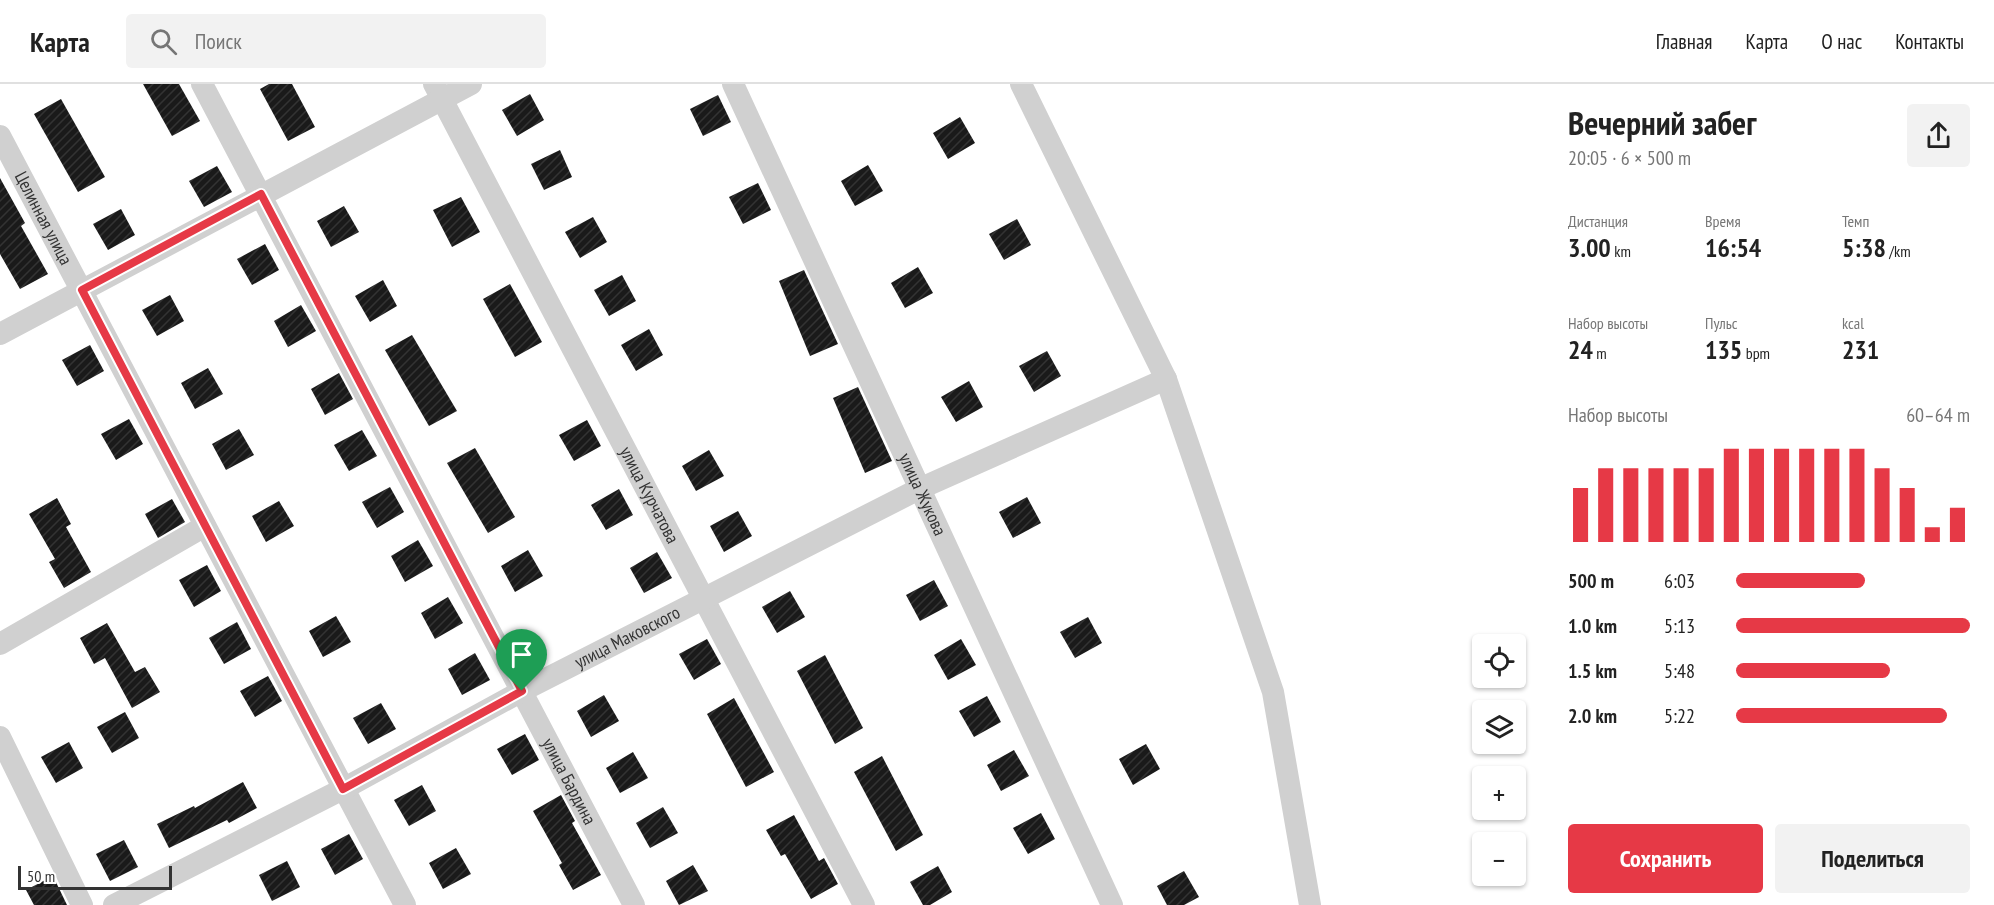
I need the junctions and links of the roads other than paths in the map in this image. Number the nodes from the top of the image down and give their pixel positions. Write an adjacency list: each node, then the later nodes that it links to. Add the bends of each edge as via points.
1 (202, 84): 7 (street, улица Бардина)
2 (471, 84): 5 (street)
3 (733, 84): 11 (street, улица Жукова)
4 (1021, 84): 10 (street)
5 (438, 92): 7 (street); 13 (street, улица Курчатова)
6 (0, 136): 8 (street, Целинная улица)
7 (261, 194): 8 (street); 15 (street, улица Бардина)
8 (82, 290): 9 (street); 12 (street, Целинная улица)
9 (0, 334)
10 (1166, 379): 11 (street, улица Маковского); 24 (street, via 1273,692)
11 (919, 489): 13 (street, улица Маковского); 23 (street, улица Жукова)
12 (206, 526): 14 (street); 17 (street, Целинная улица)
13 (704, 600): 15 (street, улица Маковского); 22 (street, улица Курчатова)
14 (0, 644)
15 (522, 691): 17 (street, улица Маковского); 21 (street, улица Бардина)
16 (0, 737): 18 (street)
17 (343, 789): 19 (street, улица Маковского); 20 (street, Целинная улица)
18 (81, 905)
19 (114, 905)
20 (405, 905)
21 (634, 905)
22 (864, 905)
23 (1112, 905)
24 (1310, 905)

